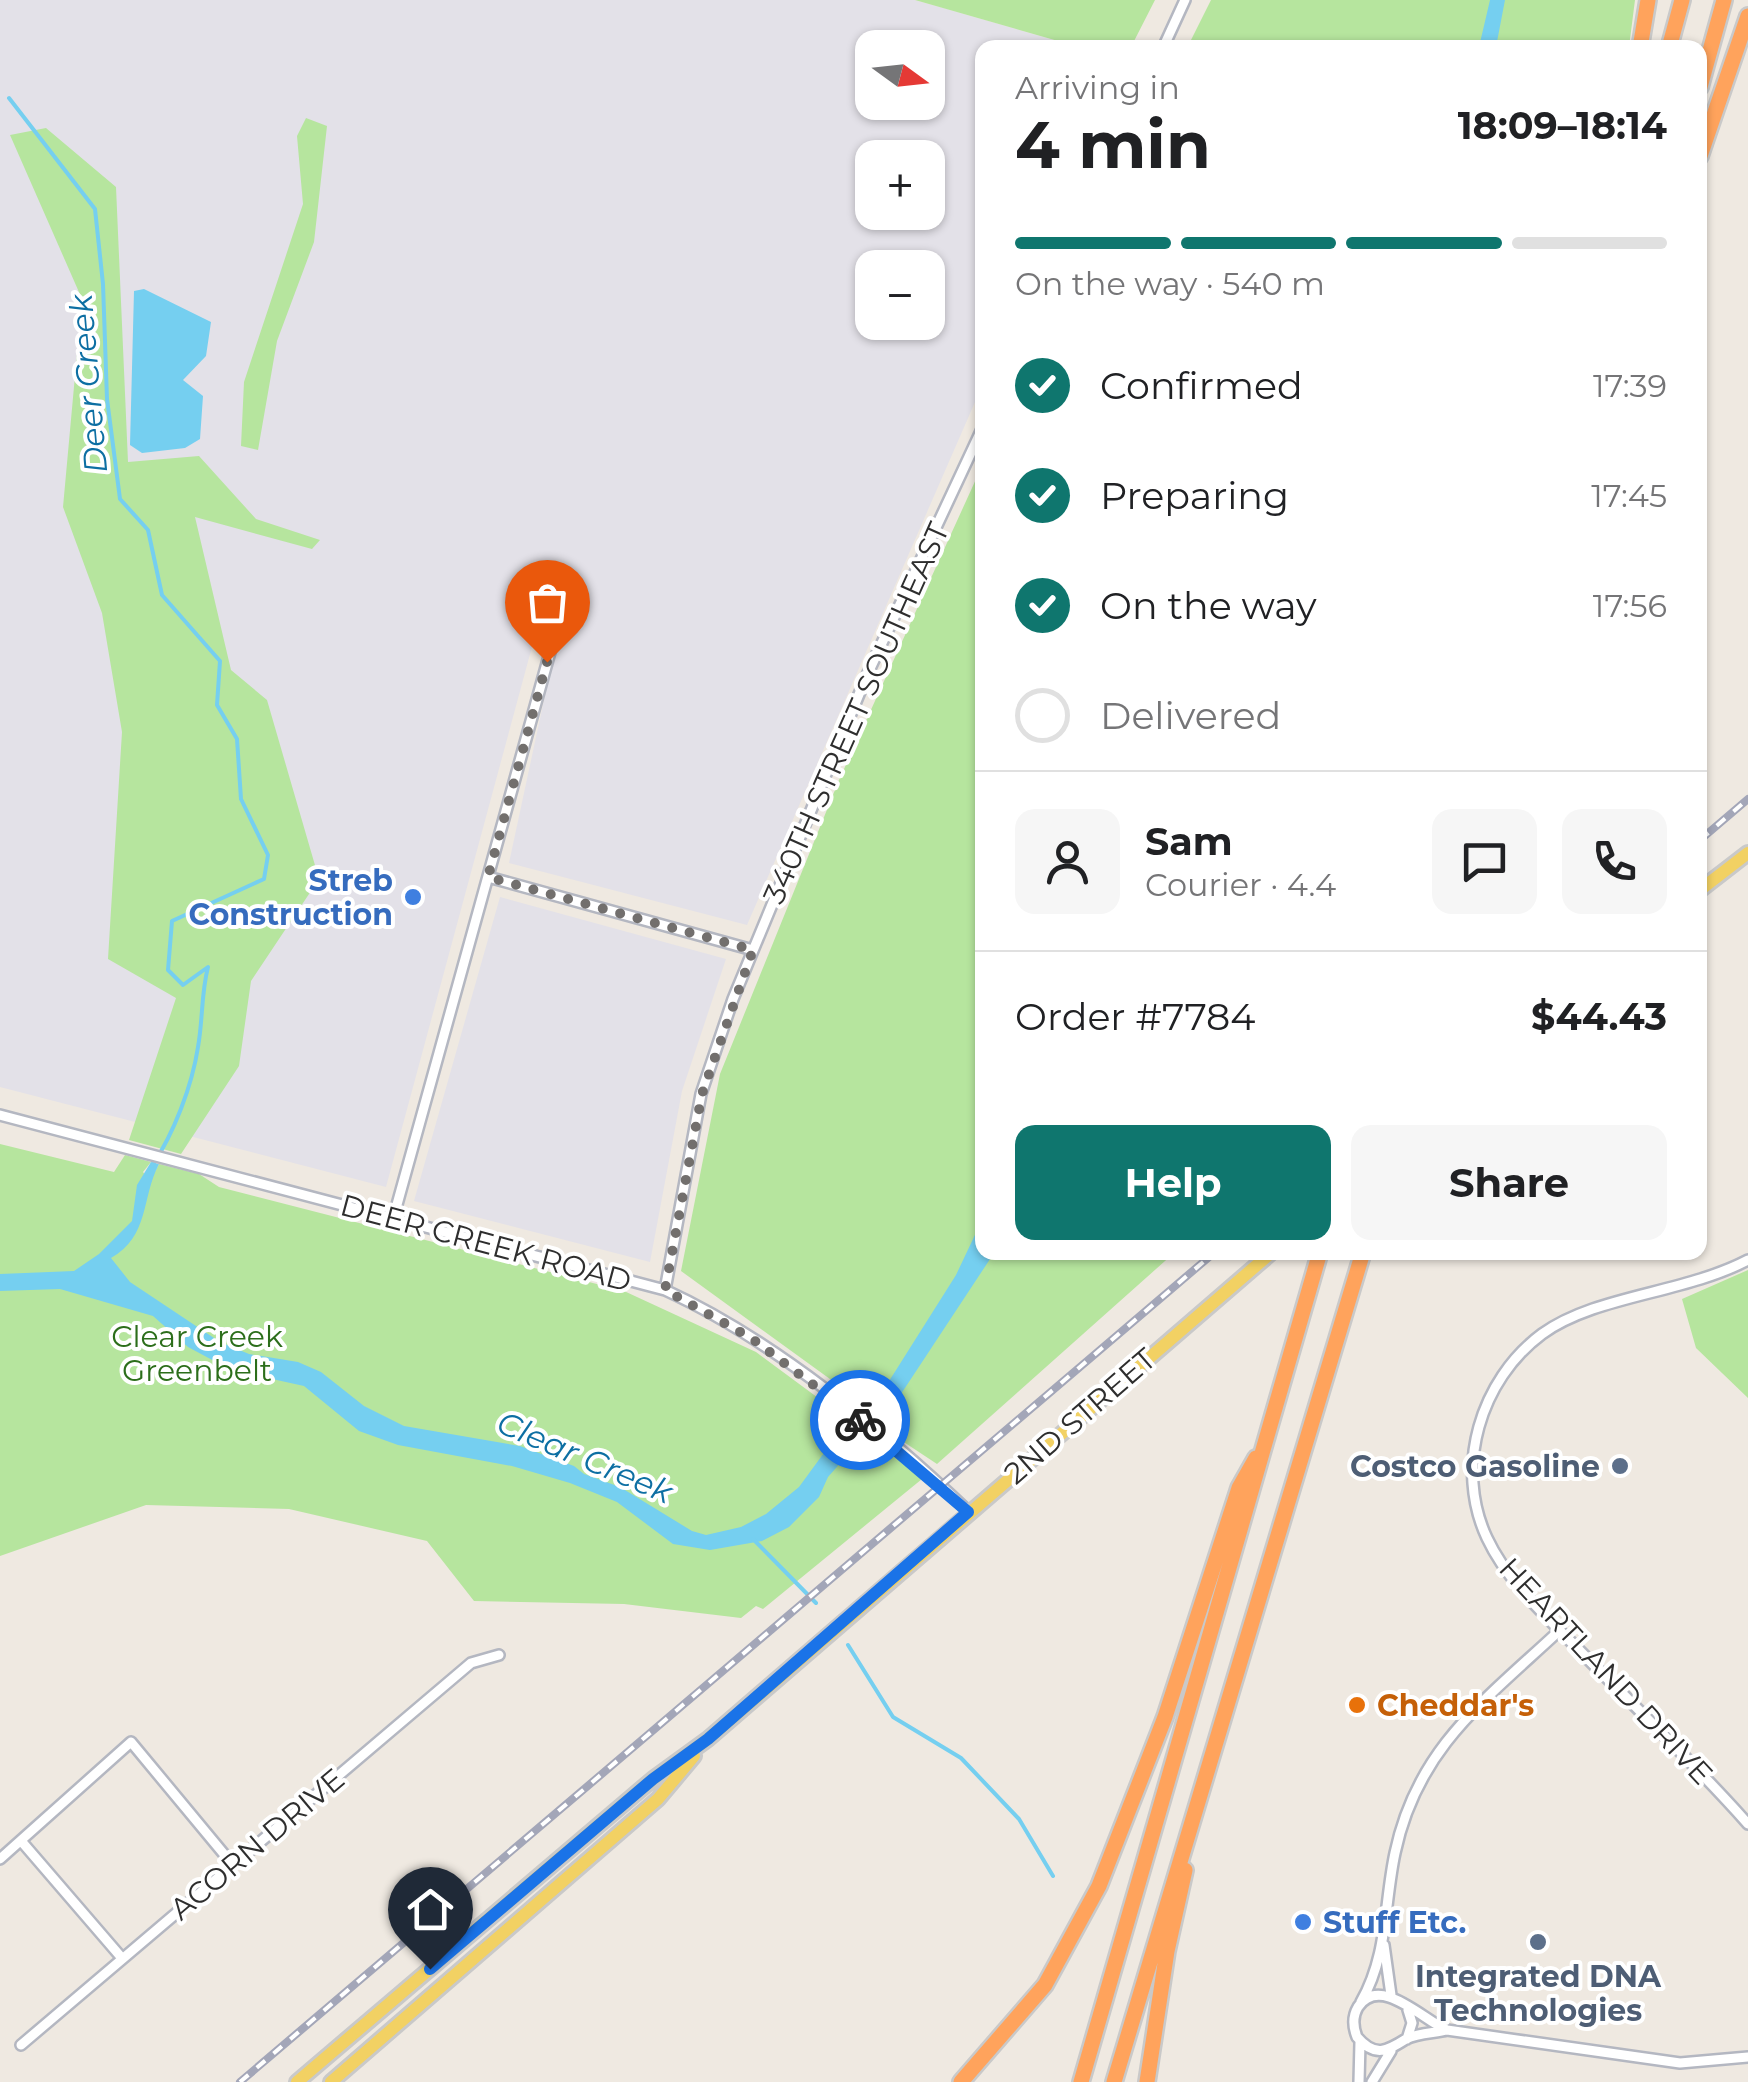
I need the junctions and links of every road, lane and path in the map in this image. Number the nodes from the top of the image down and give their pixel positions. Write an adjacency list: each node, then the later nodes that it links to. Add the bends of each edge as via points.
1 (1185, 0): 6 (street)
2 (1648, 0): 7 (highway)
3 (1682, 0): 8 (highway)
4 (1724, 0): 9 (highway)
5 (1748, 16): 10 (highway)
6 (1167, 40)
7 (1641, 40)
8 (1672, 40)
9 (1707, 62)
10 (1707, 136)
11 (975, 445): 16 (street, 340TH STREET SOUTHEAST, via 867,676)
12 (567, 591): 14 (street)
13 (1748, 853): 15 (main road)
14 (488, 877): 16 (street); 18 (street)
15 (1707, 885)
16 (753, 950): 23 (street, 340TH STREET SOUTHEAST, via 702,1094)
17 (0, 1115): 18 (street, DEER CREEK ROAD)
18 (393, 1219): 23 (street, DEER CREEK ROAD)
19 (1263, 1260): 25 (main road, 2ND STREET)
20 (1318, 1260): 24 (highway)
21 (1361, 1260): 29 (highway)
22 (1748, 1260): 26 (street, HEARTLAND DRIVE, via 1699,1282 1560,1322 1519,1355 1491,1393 1474,1455 1480,1520 1500,1560)
23 (665, 1290): 25 (street, DEER CREEK ROAD, via 751,1338 890,1443)
24 (1270, 1432): 47 (highway, via 1239,1488 1165,1717 1082,1924 1044,1985); 48 (highway)
25 (968, 1512): 28 (main road, 2ND STREET)
26 (1560, 1630): 30 (street, HEARTLAND DRIVE); 34 (street, via 1462,1721 1419,1778 1393,1859)
27 (499, 1655): 33 (street, ACORN DRIVE, via 472,1663)
28 (708, 1739): 45 (main road, 2ND STREET); 46 (main road, 2ND STREET, via 658,1799)
29 (1213, 1744): 49 (highway); 50 (highway, via 1166,1950)
30 (1748, 1824)
31 (22, 1842): 32 (street); 33 (street, via 131,1742); 35 (street)
32 (0, 1858)
33 (233, 1865): 35 (street, ACORN DRIVE)
34 (1384, 1942): 36 (street); 38 (street)
35 (122, 1957): 42 (street, ACORN DRIVE)
36 (1392, 1995): 37 (street); 38 (street, via 1372,1996)
37 (1407, 2007): 39 (street); 40 (street)
38 (1357, 2008): 41 (street)
39 (1448, 2030): 40 (street); 44 (street, via 1680,2064)
40 (1407, 2039): 43 (street)
41 (1360, 2042): 43 (street, via 1374,2051); 51 (street)
42 (22, 2044)
43 (1392, 2050): 52 (street)
44 (1748, 2056)
45 (297, 2082)
46 (331, 2082)
47 (961, 2082)
48 (1080, 2082)
49 (1114, 2082)
50 (1148, 2082)
51 (1359, 2082)
52 (1372, 2082)

